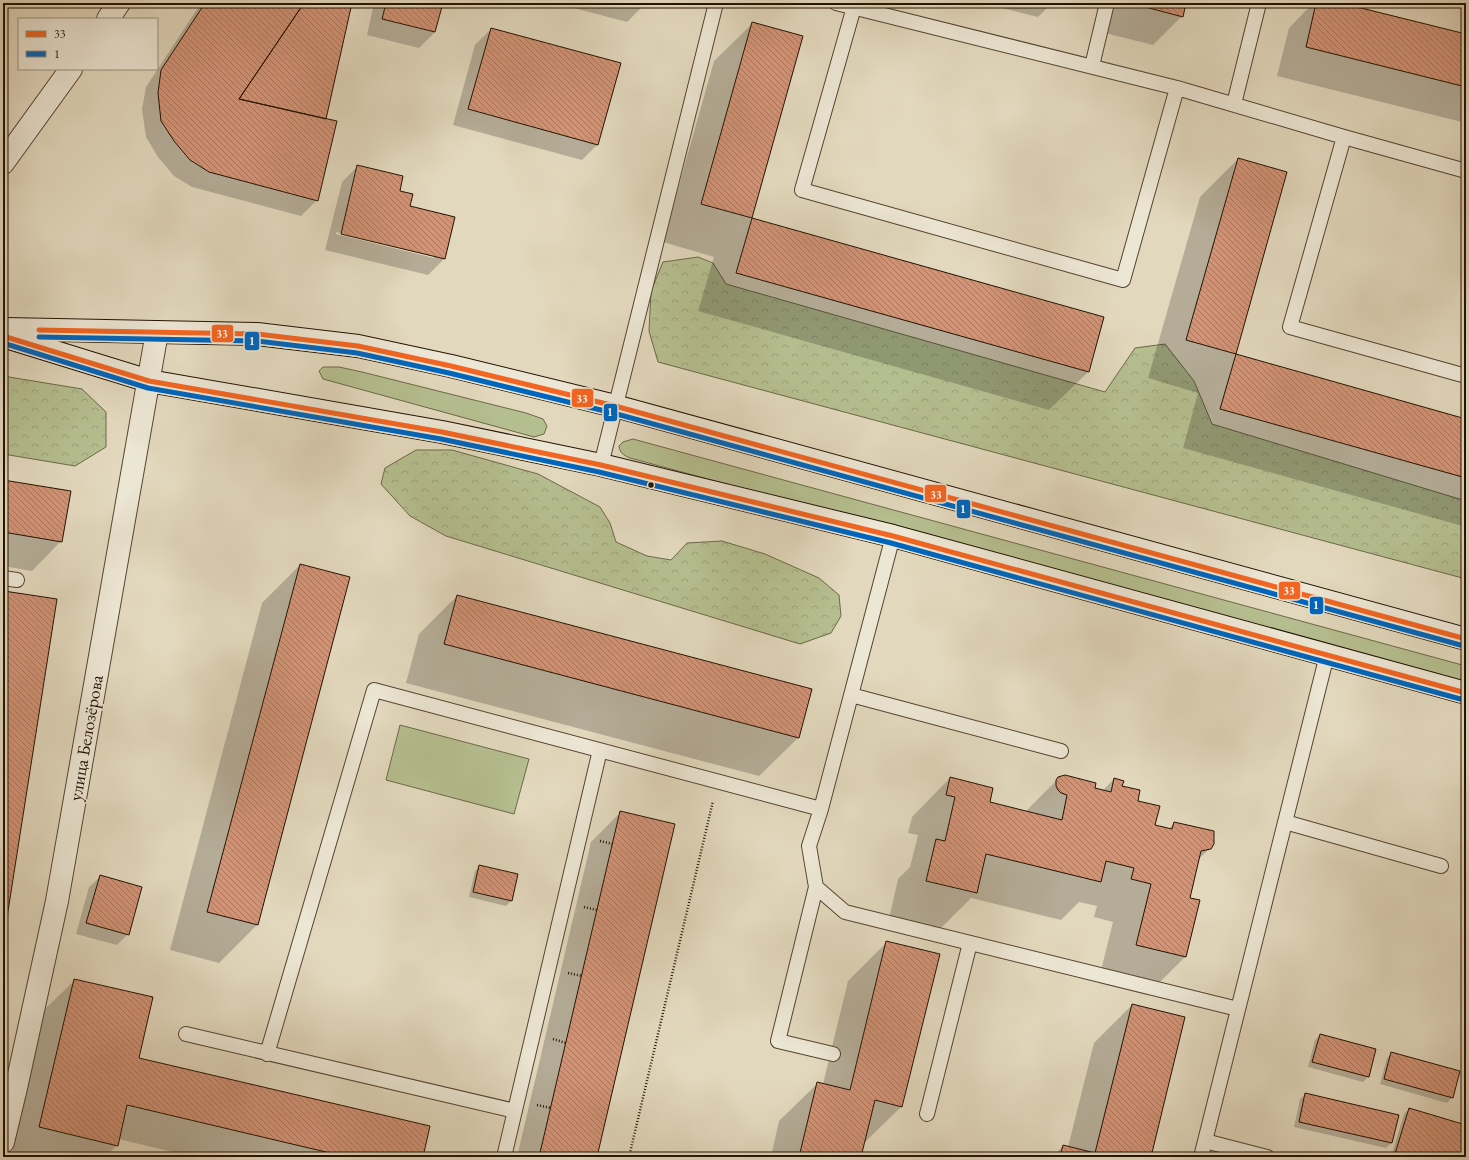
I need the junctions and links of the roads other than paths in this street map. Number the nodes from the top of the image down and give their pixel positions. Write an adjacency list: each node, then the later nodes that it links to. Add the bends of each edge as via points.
1 (119, 3): 7 (main road)
2 (716, 3): 20 (lane)
3 (836, 3): 6 (lane)
4 (1107, 3): 8 (lane)
5 (1259, 3): 11 (lane)
6 (854, 7): 8 (lane); 10 (lane, via 802,190 1123,280)
7 (109, 18)
8 (1092, 66): 10 (lane)
9 (70, 70): 13 (main road)
10 (1177, 88): 11 (lane)
11 (1234, 104): 12 (lane)
12 (1344, 137): 14 (lane); 18 (lane, via 1290,327)
13 (3, 163)
14 (1466, 171)
15 (3, 329): 16 (main road)
16 (157, 332): 19 (main road, улица Белозёрова); 20 (main road, via 257,334 358,346)
17 (3, 336): 19 (main road)
18 (1466, 376)
19 (149, 381): 21 (main road, via 442,432); 41 (main road, улица Белозёрова, via 57,901)
20 (615, 406): 21 (lane); 23 (main road)
21 (601, 465): 22 (main road)
22 (893, 536): 24 (main road); 26 (lane)
23 (1466, 639)
24 (1327, 655): 25 (main road); 30 (lane)
25 (1466, 693)
26 (851, 695): 28 (lane); 29 (lane)
27 (600, 750): 29 (lane); 36 (lane, via 374,690); 38 (lane)
28 (1061, 751)
29 (821, 808): 32 (lane, via 809,846)
30 (1285, 822): 31 (lane); 34 (lane)
31 (1441, 866)
32 (816, 887): 33 (lane, via 845,912); 37 (lane, via 778,1041)
33 (970, 943): 34 (lane); 39 (lane)
34 (1238, 1010): 40 (lane)
35 (186, 1034): 36 (lane)
36 (267, 1054): 38 (lane)
37 (834, 1054)
38 (515, 1111): 42 (lane)
39 (927, 1114)
40 (1205, 1141): 43 (lane); 44 (lane)
41 (3, 1142)
42 (504, 1157)
43 (1201, 1157)
44 (1267, 1157)

